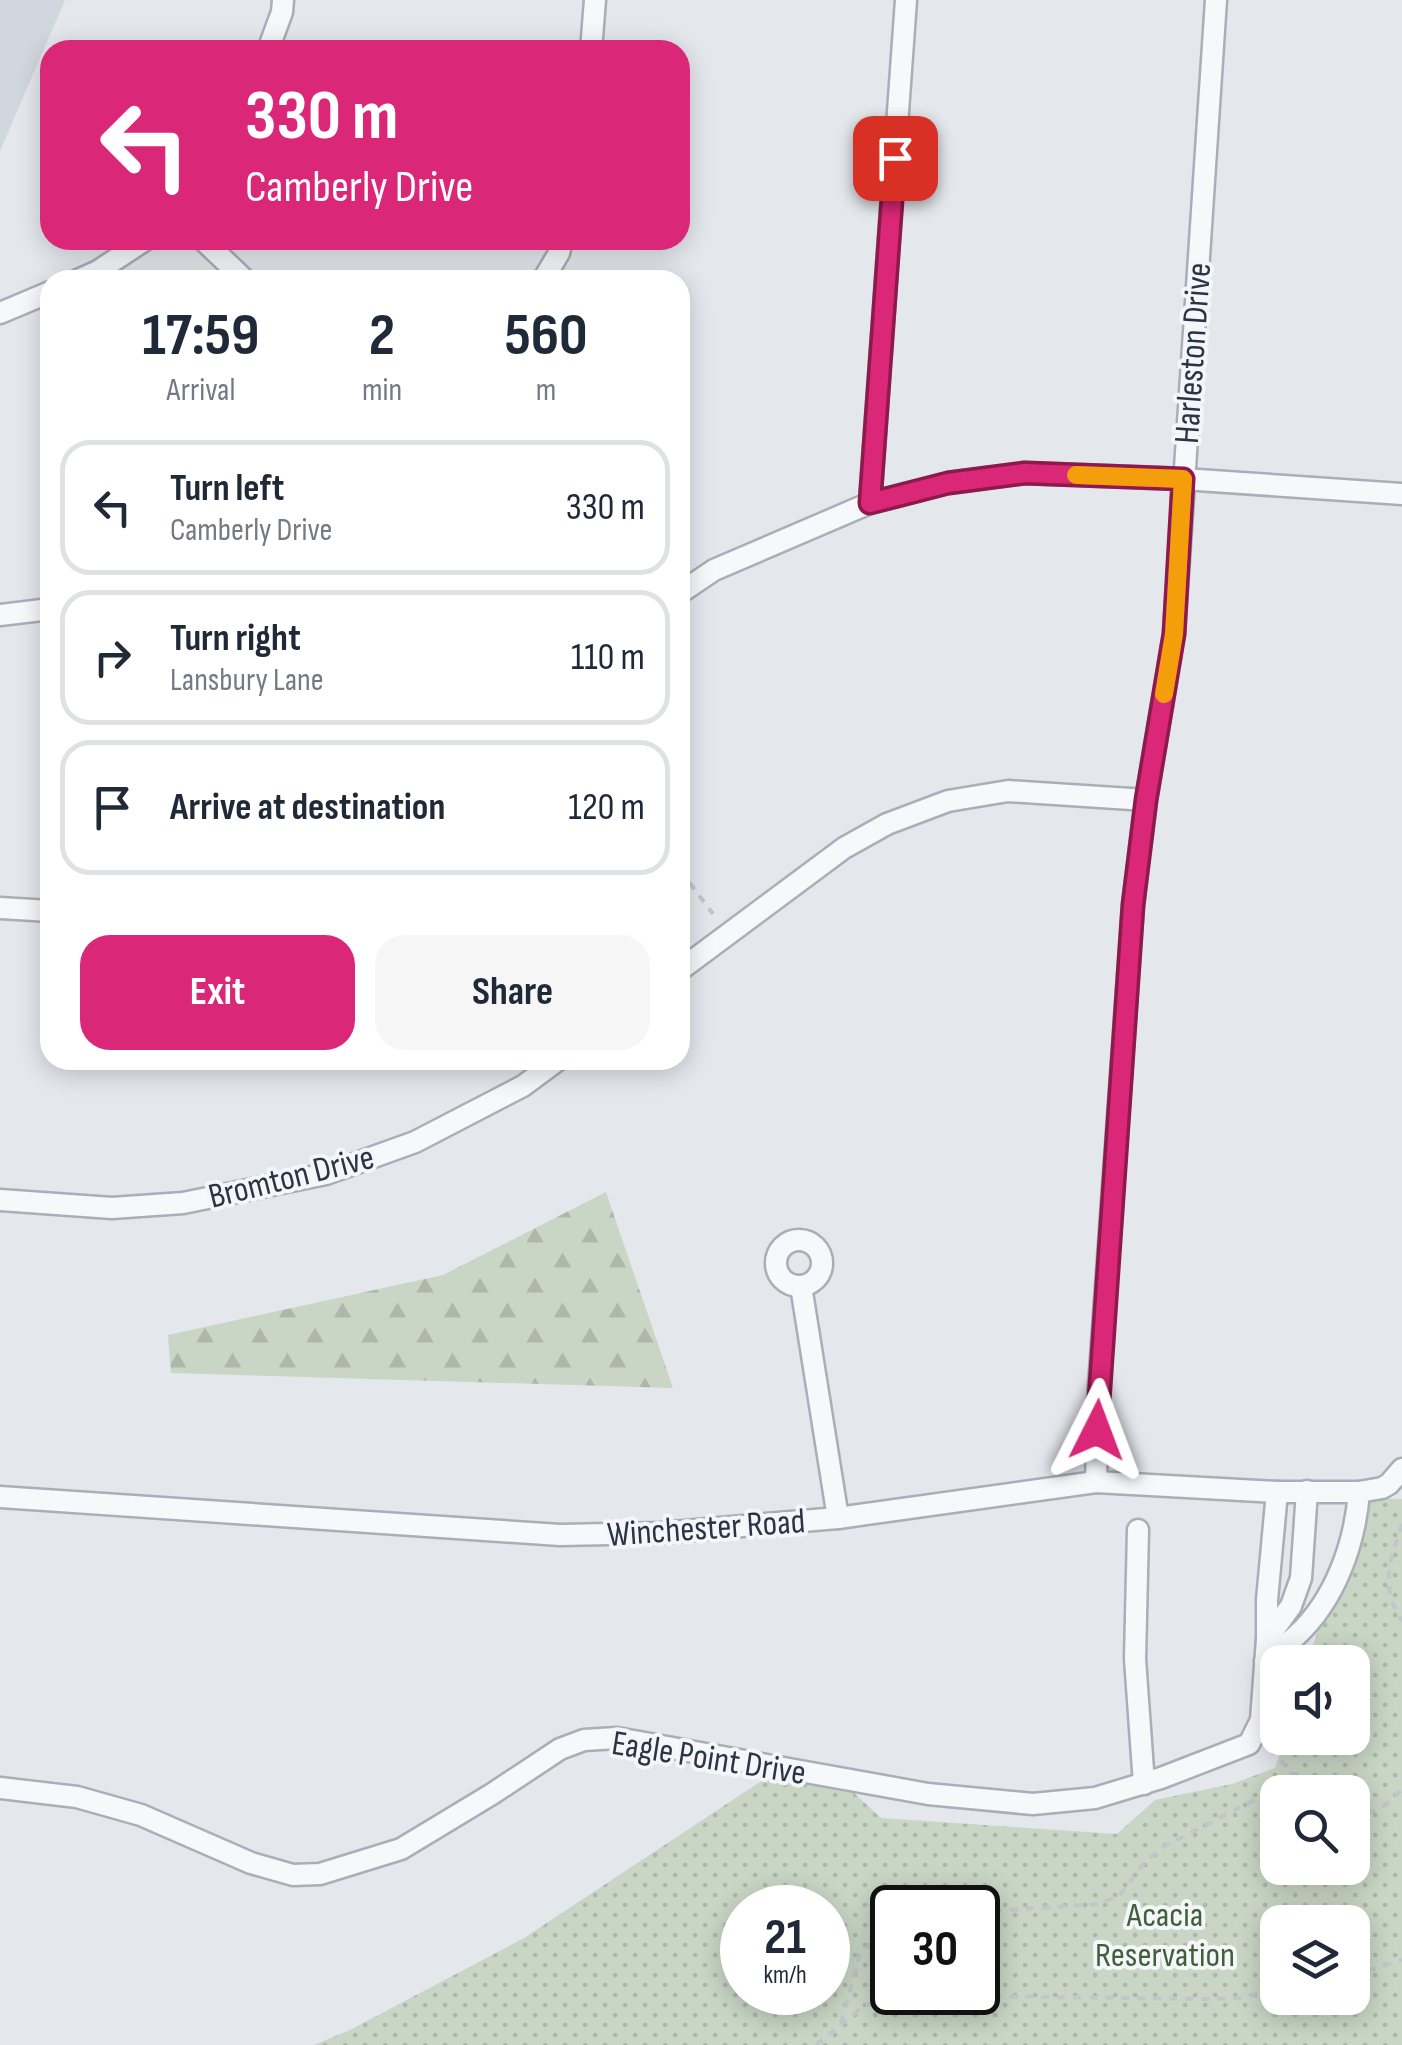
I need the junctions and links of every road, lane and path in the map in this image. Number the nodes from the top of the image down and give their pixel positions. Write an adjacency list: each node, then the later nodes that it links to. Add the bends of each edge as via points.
1 (283, 0): 5 (street)
2 (595, 0): 6 (street)
3 (906, 0): 15 (street)
4 (1216, 0): 13 (street, Harleston Drive)
5 (272, 40)
6 (592, 40)
7 (130, 250): 9 (street)
8 (214, 250): 10 (street)
9 (100, 270)
10 (234, 270)
11 (40, 296): 12 (street)
12 (0, 314)
13 (1183, 479): 14 (street); 15 (street, via 1025,473); 19 (street, Harleston Drive, via 1174,634)
14 (1402, 494)
15 (870, 503): 16 (street)
16 (690, 586)
17 (40, 610): 18 (street)
18 (0, 615)
19 (1146, 800): 24 (street, via 1008,791 948,801 844,848); 29 (street, Harleston Drive, via 1131,925)
20 (690, 883): 23 (path)
21 (0, 908): 22 (street)
22 (40, 910)
23 (713, 914)
24 (690, 963)
25 (545, 1070): 26 (street, Bromton Drive, via 415,1142 326,1174 183,1204 112,1208)
26 (0, 1200)
27 (801, 1286): 34 (street)
28 (1402, 1469): 32 (street, Winchester Road, via 1382,1488)
29 (1096, 1482): 31 (street, Winchester Road); 34 (street, Winchester Road)
30 (1308, 1491): 31 (street, Winchester Road); 32 (street, Winchester Road); 38 (street, via 1301,1578)
31 (1277, 1492): 38 (street)
32 (1359, 1492): 40 (street, via 1357,1523 1331,1592)
33 (0, 1497): 34 (street, Winchester Road, via 560,1536)
34 (838, 1518)
35 (1402, 1524): 37 (path, via 1388,1594)
36 (1138, 1530): 44 (street, via 1135,1659)
37 (1402, 1621)
38 (1267, 1639): 39 (street)
39 (1266, 1645)
40 (1285, 1645)
41 (1260, 1722): 42 (street)
42 (1254, 1734): 43 (path); 44 (street, Eagle Point Drive, via 1249,1744)
43 (1295, 1775)
44 (1144, 1784): 45 (street, Eagle Point Drive, via 1096,1798 1032,1804 928,1794 618,1738 584,1740 401,1849 320,1874 250,1863 141,1815)
45 (0, 1788)
46 (1402, 1790): 48 (path)
47 (1260, 1797): 49 (path, via 1163,1847 1119,1896 1098,1904)
48 (1370, 1813)
49 (1000, 1911)
50 (870, 1944): 54 (path, via 860,1954)
51 (1402, 1960): 52 (path)
52 (1370, 1970)
53 (1260, 1993): 54 (path, via 1210,1999 913,1999 865,2005)
54 (841, 2023): 55 (path)
55 (816, 2045)

